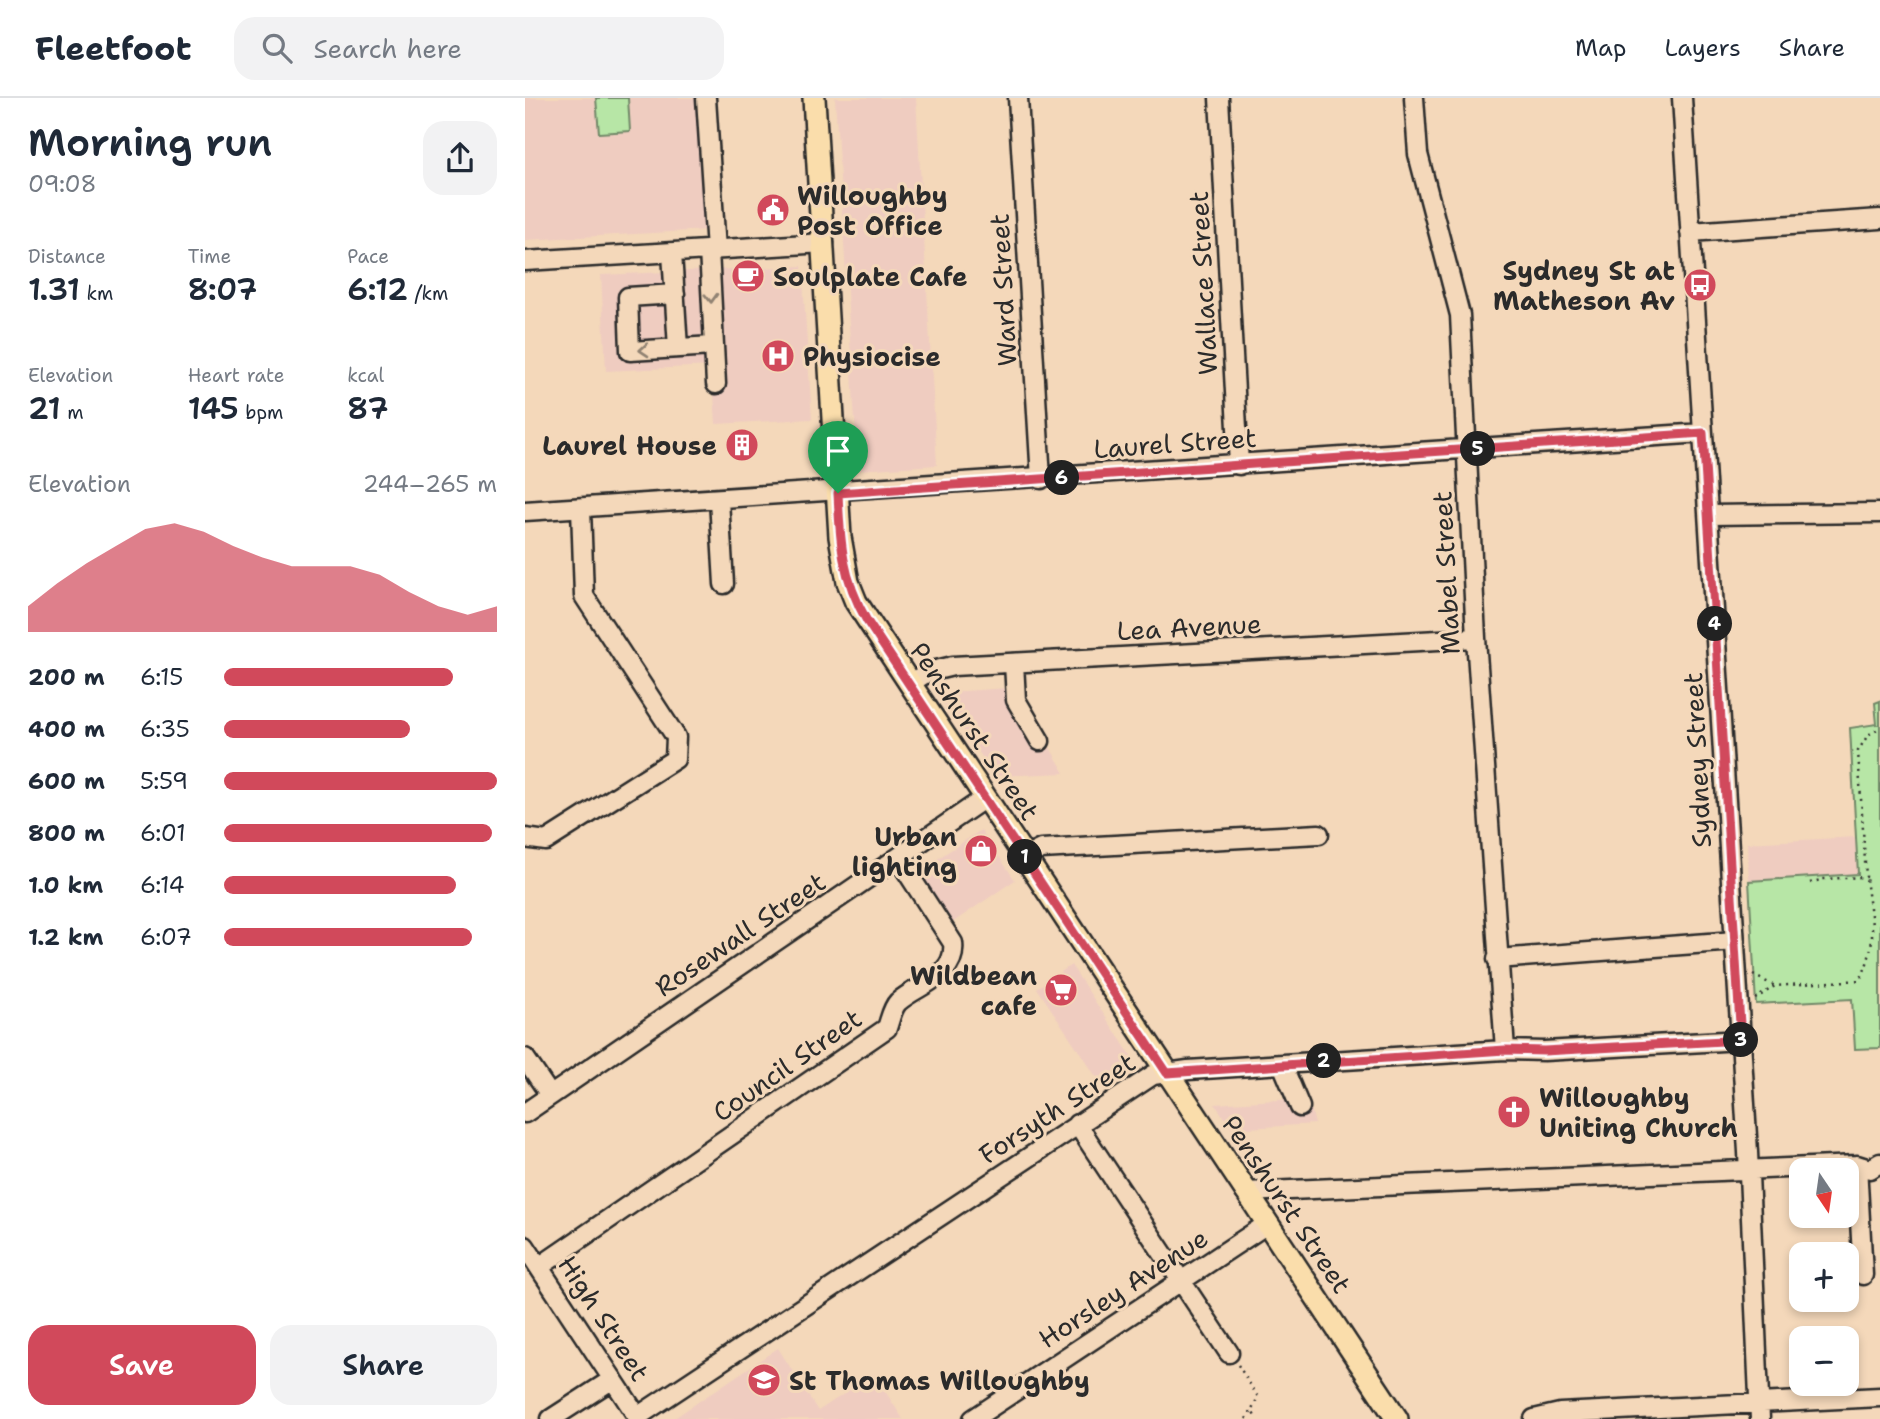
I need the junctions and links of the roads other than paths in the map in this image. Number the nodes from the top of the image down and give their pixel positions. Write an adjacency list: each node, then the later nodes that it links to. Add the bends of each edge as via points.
1 (706, 98): 10 (street)
2 (814, 98): 9 (main road, Penshurst Street)
3 (1018, 98): 20 (street, Ward Street)
4 (1219, 98): 19 (street, Wallace Street)
5 (1414, 98): 18 (street, Mabel Street, via 1418,154 1460,315)
6 (1682, 98): 8 (street, Sydney Street)
7 (1880, 219): 8 (street)
8 (1690, 232): 17 (street, Sydney Street)
9 (824, 243): 10 (street); 21 (main road, Penshurst Street)
10 (713, 250): 11 (street); 14 (street, one-way to 14)
11 (672, 253): 12 (street); 13 (street)
12 (525, 261)
13 (674, 294): 15 (street); 15 (street, one-way to 13, via 630,351 628,297)
14 (713, 345): 15 (street); 16 (street)
15 (678, 348)
16 (716, 384)
17 (1703, 433): 18 (street, Laurel Street); 26 (street, Sydney Street)
18 (1465, 450): 19 (street, Laurel Street); 28 (street, Mabel Street)
19 (1239, 465): 20 (street, Laurel Street)
20 (1041, 479): 21 (street, Laurel Street)
21 (838, 493): 22 (street, Laurel Street); 30 (main road, Penshurst Street, via 848,582 867,621)
22 (719, 500): 23 (street, Laurel Street); 27 (street)
23 (581, 508): 24 (street, Laurel Street); 34 (street, via 584,596 676,737 675,759 546,841)
24 (525, 511)
25 (1880, 513): 26 (street)
26 (1709, 515): 37 (street, Sydney Street)
27 (724, 584)
28 (1476, 638): 29 (street, Lea Avenue); 38 (street, Mabel Street)
29 (1014, 663): 30 (street, Lea Avenue, via 953,666); 31 (street, via 1016,700)
30 (909, 684): 32 (main road, Penshurst Street)
31 (1040, 741)
32 (985, 798): 35 (main road, Penshurst Street); 36 (street, Rosewall Street)
33 (1319, 834): 35 (street, via 1041,849)
34 (525, 838)
35 (1025, 857): 43 (main road, Penshurst Street)
36 (898, 858): 44 (street, Rosewall Street); 56 (street, Council Street, via 953,943 947,969 895,1004 887,1028)
37 (1735, 941): 38 (street); 39 (street, Sydney Street)
38 (1497, 959): 40 (street, Mabel Street)
39 (1741, 1040): 40 (street, Forsyth Street); 51 (street, Sydney Street)
40 (1505, 1050): 42 (street, Forsyth Street)
41 (525, 1058): 44 (street)
42 (1282, 1064): 43 (street, Forsyth Street); 45 (street)
43 (1167, 1073): 47 (street, Forsyth Street, via 1153,1075); 52 (main road, Penshurst Street)
44 (550, 1095): 46 (street, Rosewall Street)
45 (1300, 1107)
46 (525, 1113)
47 (1077, 1124): 58 (street); 63 (street, Forsyth Street)
48 (1880, 1163): 49 (street, via 1870,1169)
49 (1859, 1166)
50 (1789, 1169): 51 (street)
51 (1749, 1172): 52 (street); 62 (street, Sydney Street)
52 (1245, 1192): 54 (main road, Penshurst Street)
53 (1859, 1202): 57 (street)
54 (1267, 1224): 58 (street, Horsley Avenue); 66 (main road, Penshurst Street)
55 (525, 1246): 56 (street, High Street)
56 (539, 1268): 60 (street, High Street)
57 (1863, 1275)
58 (1181, 1281): 59 (street); 65 (street, Horsley Avenue)
59 (1229, 1353)
60 (613, 1379): 63 (street, High Street); 64 (street)
61 (1880, 1397): 62 (street)
62 (1759, 1411): 67 (street, via 1560,1413)
63 (638, 1418)
64 (551, 1419)
65 (973, 1419)
66 (1397, 1419)
67 (1534, 1419)

